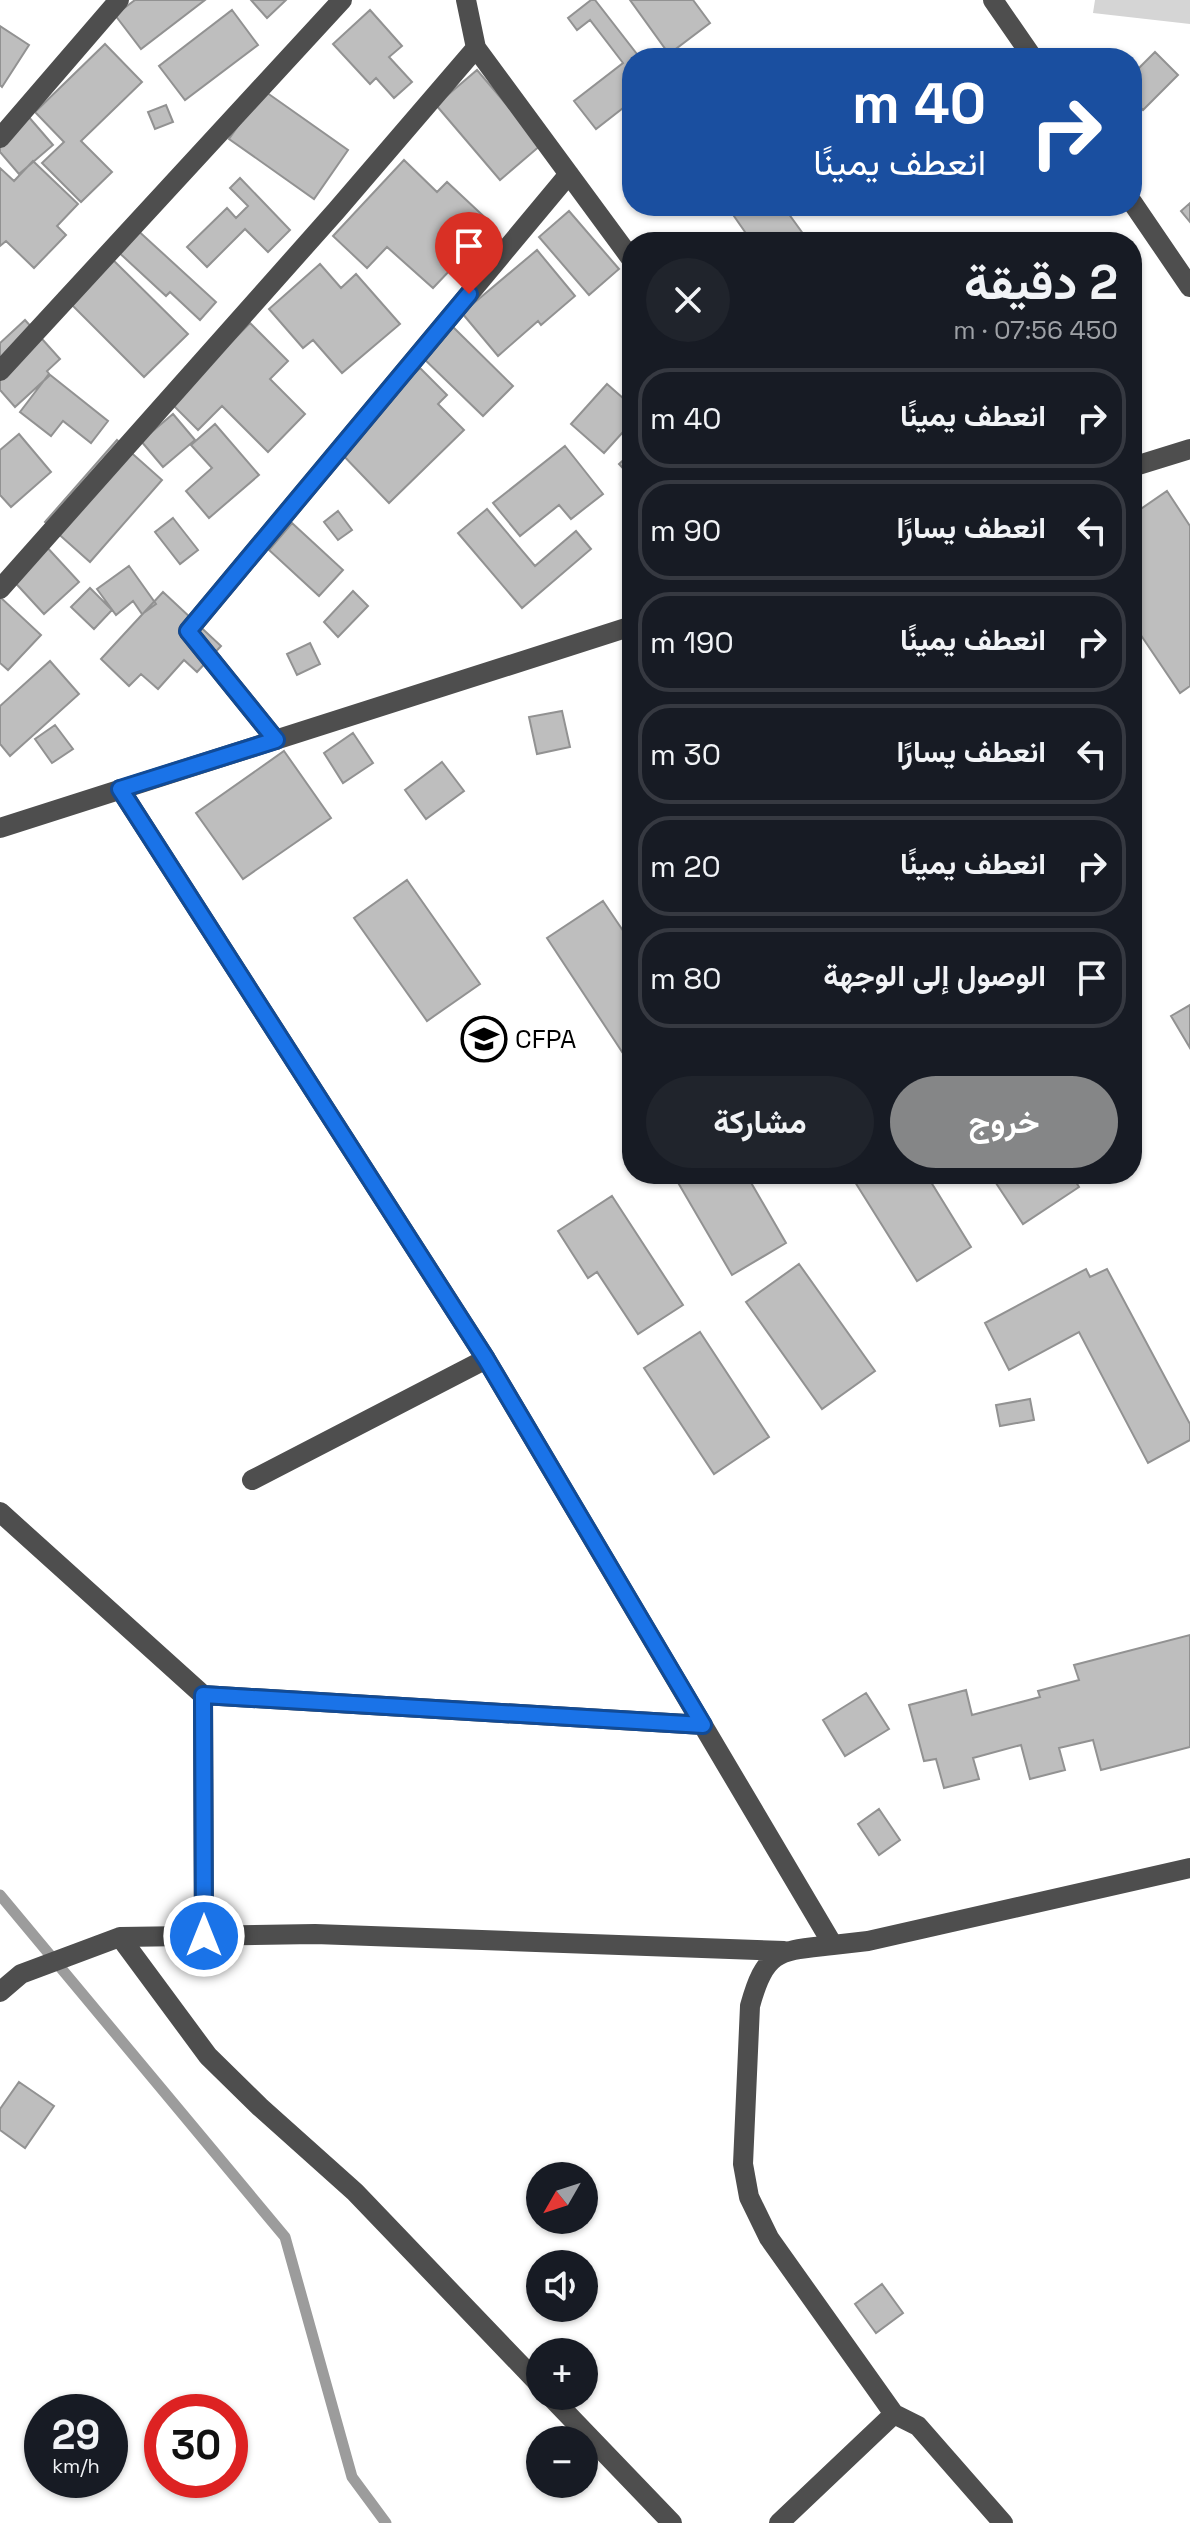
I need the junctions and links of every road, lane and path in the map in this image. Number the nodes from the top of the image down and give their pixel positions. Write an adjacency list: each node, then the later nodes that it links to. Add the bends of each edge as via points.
1 (119, 0): 7 (street)
2 (342, 0): 12 (street)
3 (466, 0): 5 (street)
4 (993, 0): 6 (street)
5 (476, 48): 8 (street); 15 (street)
6 (1026, 48)
7 (0, 138)
8 (569, 174): 10 (street); 17 (street, via 188,631)
9 (1142, 216): 11 (street)
10 (622, 246)
11 (1190, 287)
12 (0, 371)
13 (1190, 449): 14 (street)
14 (1142, 464)
15 (0, 589)
16 (622, 629): 17 (street)
17 (276, 740): 18 (street)
18 (120, 789): 19 (street); 20 (street)
19 (0, 828)
20 (486, 1359): 21 (street); 24 (street)
21 (252, 1480)
22 (0, 1512): 23 (street)
23 (203, 1695): 24 (street); 26 (street)
24 (703, 1725): 28 (street)
25 (1190, 1868): 28 (street)
26 (204, 1936): 27 (street); 29 (street, via 315,1934)
27 (120, 1937): 30 (street, via 21,1974); 31 (street, via 208,2056 355,2192)
28 (833, 1945): 29 (street)
29 (784, 1951): 33 (street, via 766,1966 750,2006 743,2164 749,2197 769,2238)
30 (0, 1992)
31 (526, 2370)
32 (563, 2410): 34 (street)
33 (894, 2414): 35 (street); 36 (street, via 918,2426)
34 (672, 2523)
35 (779, 2523)
36 (1003, 2523)

